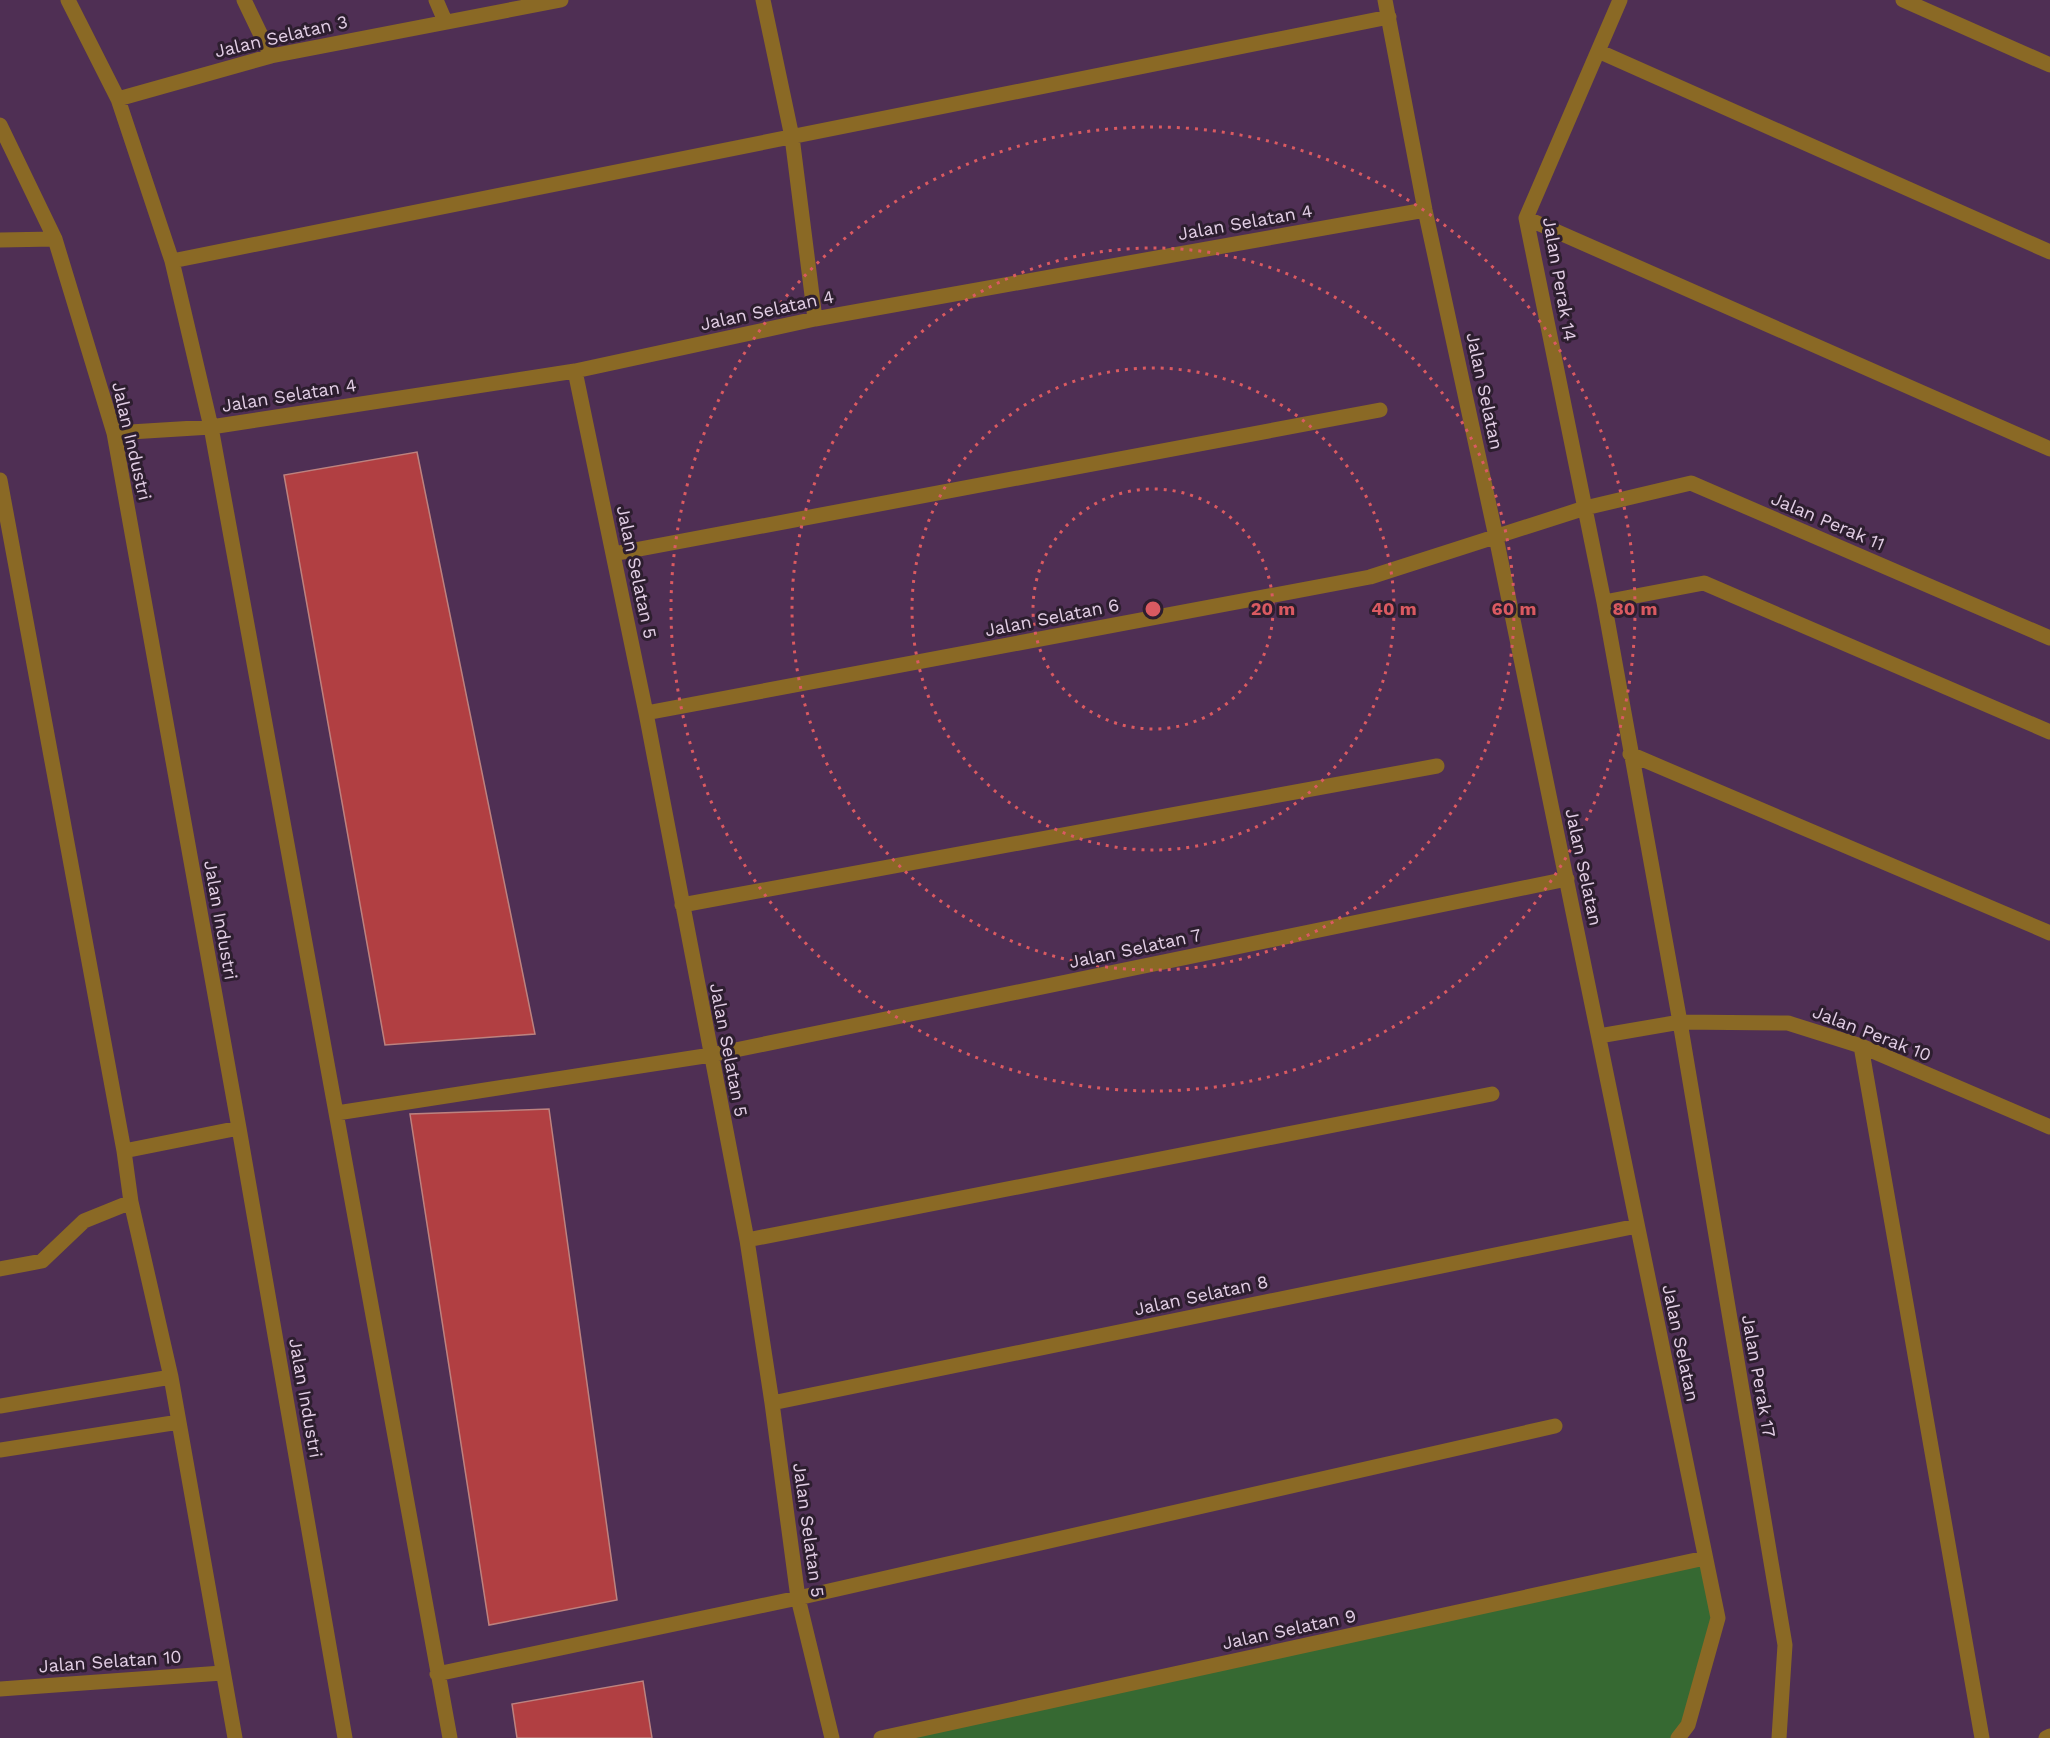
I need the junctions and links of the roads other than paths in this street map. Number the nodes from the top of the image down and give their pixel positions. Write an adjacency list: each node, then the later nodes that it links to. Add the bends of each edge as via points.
1 (68, 0): 14 (street)
2 (244, 0): 12 (street)
3 (436, 0): 10 (street)
4 (561, 0): 10 (street, Jalan Selatan 3)
5 (763, 0): 16 (street)
6 (1385, 0): 9 (street, Jalan Selatan)
7 (1620, 0): 11 (street, Jalan Perak 14)
8 (1903, 0): 13 (street)
9 (1389, 17): 16 (street); 17 (street, Jalan Selatan)
10 (445, 21): 12 (street, Jalan Selatan 3)
11 (1598, 51): 18 (street, Jalan Perak 14); 21 (street)
12 (271, 56): 14 (street, Jalan Selatan 3)
13 (2050, 65)
14 (118, 99): 22 (street)
15 (0, 125): 19 (street, Jalan Industri)
16 (792, 137): 22 (street); 23 (street)
17 (1425, 210): 23 (street, Jalan Selatan 4); 31 (street, Jalan Selatan)
18 (1526, 218): 28 (street); 30 (street, Jalan Perak 14)
19 (55, 239): 20 (street); 27 (street, Jalan Industri)
20 (0, 240)
21 (2050, 252)
22 (172, 261): 26 (street)
23 (815, 319): 24 (street, Jalan Selatan 4)
24 (575, 371): 26 (street, Jalan Selatan 4); 32 (street, Jalan Selatan 5)
25 (1380, 410): 32 (street)
26 (211, 427): 27 (street, Jalan Selatan 4); 47 (street)
27 (114, 433): 49 (street, Jalan Industri)
28 (2050, 449)
29 (0, 480): 50 (street)
30 (1585, 508): 31 (street, Jalan Perak 11); 33 (street, Jalan Perak 14); 34 (street, Jalan Perak 11, via 1691,483)
31 (1496, 537): 35 (street, Jalan Selatan 6, via 1370,577); 39 (street, Jalan Selatan)
32 (613, 554): 35 (street, Jalan Selatan 5)
33 (1605, 602): 36 (street, via 1704,583); 37 (street, Jalan Perak 14)
34 (2050, 638)
35 (646, 713): 40 (street, Jalan Selatan 5)
36 (2050, 732)
37 (1630, 754): 41 (street); 42 (street, Jalan Perak 17)
38 (1437, 766): 40 (street)
39 (1567, 879): 43 (street, Jalan Selatan); 45 (street, Jalan Selatan 7)
40 (682, 905): 45 (street, Jalan Selatan 5)
41 (2050, 933)
42 (1680, 1022): 43 (street, Jalan Perak 10); 44 (street, Jalan Perak 10, via 1788,1023); 72 (street, Jalan Perak 17, via 1785,1645)
43 (1599, 1036): 52 (street, Jalan Selatan)
44 (1861, 1046): 48 (street, Jalan Perak 10); 73 (street)
45 (711, 1055): 47 (street, Jalan Selatan 7); 53 (street, Jalan Selatan 5)
46 (1492, 1094): 53 (street)
47 (337, 1113): 64 (street)
48 (2050, 1127)
49 (239, 1128): 50 (street); 67 (street, Jalan Industri)
50 (124, 1151): 51 (street)
51 (131, 1202): 54 (street, via 84,1221 42,1261); 55 (street)
52 (1637, 1226): 56 (street, Jalan Selatan 8); 61 (street, Jalan Selatan)
53 (747, 1240): 56 (street, Jalan Selatan 5)
54 (0, 1269)
55 (171, 1377): 57 (street); 58 (street)
56 (772, 1403): 62 (street, Jalan Selatan 5)
57 (0, 1406)
58 (179, 1422): 60 (street); 63 (street)
59 (1555, 1426): 62 (street)
60 (0, 1450)
61 (1705, 1558): 70 (street, Jalan Selatan 9); 71 (street, Jalan Selatan, via 1718,1618 1688,1725)
62 (798, 1598): 64 (street); 69 (street, Jalan Selatan 5)
63 (222, 1673): 65 (street, Jalan Selatan 10); 66 (street)
64 (437, 1674): 68 (street)
65 (0, 1689)
66 (235, 1738)
67 (345, 1738)
68 (450, 1738)
69 (832, 1738)
70 (881, 1738)
71 (1678, 1738)
72 (1779, 1738)
73 (1982, 1738)

